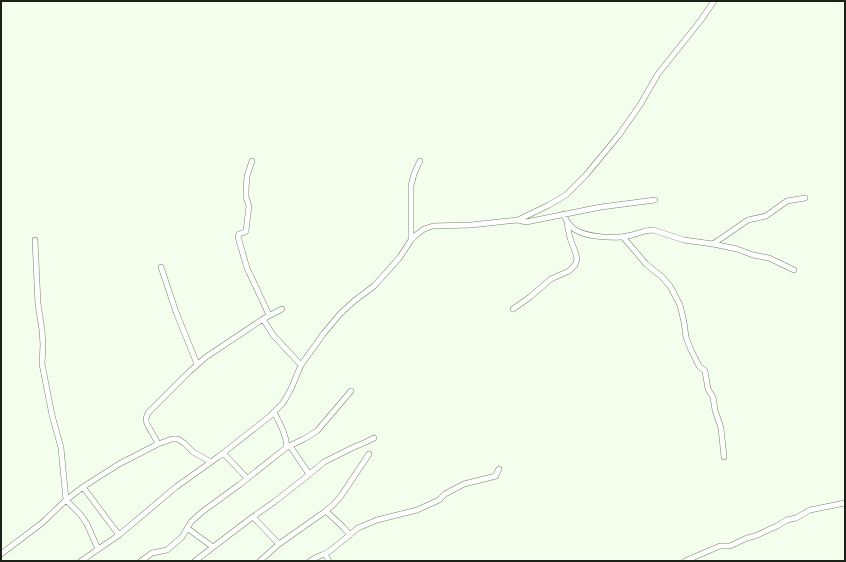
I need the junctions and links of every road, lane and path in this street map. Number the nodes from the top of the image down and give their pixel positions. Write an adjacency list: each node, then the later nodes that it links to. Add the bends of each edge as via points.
1 (714, 1): 7 (street, via 658,74 619,135 586,175 566,195)
2 (252, 161): 17 (street, via 247,176 246,197 249,206 246,231 238,237 246,268)
3 (420, 161): 11 (street, via 411,186)
4 (805, 198): 12 (street, via 787,201 766,216 748,220)
5 (655, 200): 6 (street)
6 (563, 214): 7 (street, via 526,222); 8 (street)
7 (518, 220): 11 (street, via 433,226 424,229)
8 (567, 222): 9 (street, via 585,234); 16 (street, via 577,259 575,265)
9 (623, 237): 12 (street, via 653,230 684,240); 28 (street, via 646,264 670,286 680,305 686,338 699,366 705,371 708,389 713,397 721,428)
10 (35, 240): 34 (street, via 43,345 42,364 60,448)
11 (411, 240): 20 (street, via 400,257 374,286 340,314)
12 (713, 244): 14 (street, via 769,258)
13 (161, 267): 19 (street)
14 (794, 270)
15 (282, 309): 17 (street)
16 (513, 309)
17 (269, 315): 18 (street)
18 (263, 319): 19 (street); 20 (street, via 273,335)
19 (197, 364): 24 (street, via 148,413 146,424)
20 (301, 365): 22 (street, via 291,390)
21 (351, 391): 25 (street, via 317,431)
22 (274, 412): 25 (street); 26 (street)
23 (374, 438): 31 (street, via 324,462)
24 (158, 444): 29 (street, via 178,439 193,452); 33 (street, via 119,464)
25 (289, 446): 31 (street); 32 (street)
26 (223, 453): 29 (street); 32 (street)
27 (369, 454): 36 (street, via 341,496)
28 (724, 458)
29 (211, 462): 39 (street)
30 (499, 469): 40 (street, via 496,476 464,484 418,510 377,520 358,528)
31 (309, 474): 37 (street)
32 (247, 478): 38 (street, via 202,512)
33 (83, 487): 34 (street); 39 (street)
34 (66, 500): 43 (street, via 87,524); 44 (street, via 42,523)
35 (845, 503): 46 (street, via 810,510 755,536 730,546 720,546)
36 (326, 511): 40 (street); 41 (street)
37 (253, 517): 41 (street); 42 (street)
38 (187, 528): 42 (street); 48 (street, via 182,537 167,550 152,553)
39 (119, 534): 43 (street)
40 (350, 535): 45 (street)
41 (279, 544): 50 (street)
42 (213, 547): 49 (street)
43 (98, 549): 47 (street)
44 (1, 554)
45 (325, 554): 51 (street); 52 (street)
46 (692, 558): 53 (street); 54 (street)
47 (81, 561)
48 (141, 561)
49 (195, 561)
50 (260, 561)
51 (310, 561)
52 (329, 561)
53 (685, 561)
54 (698, 561)

